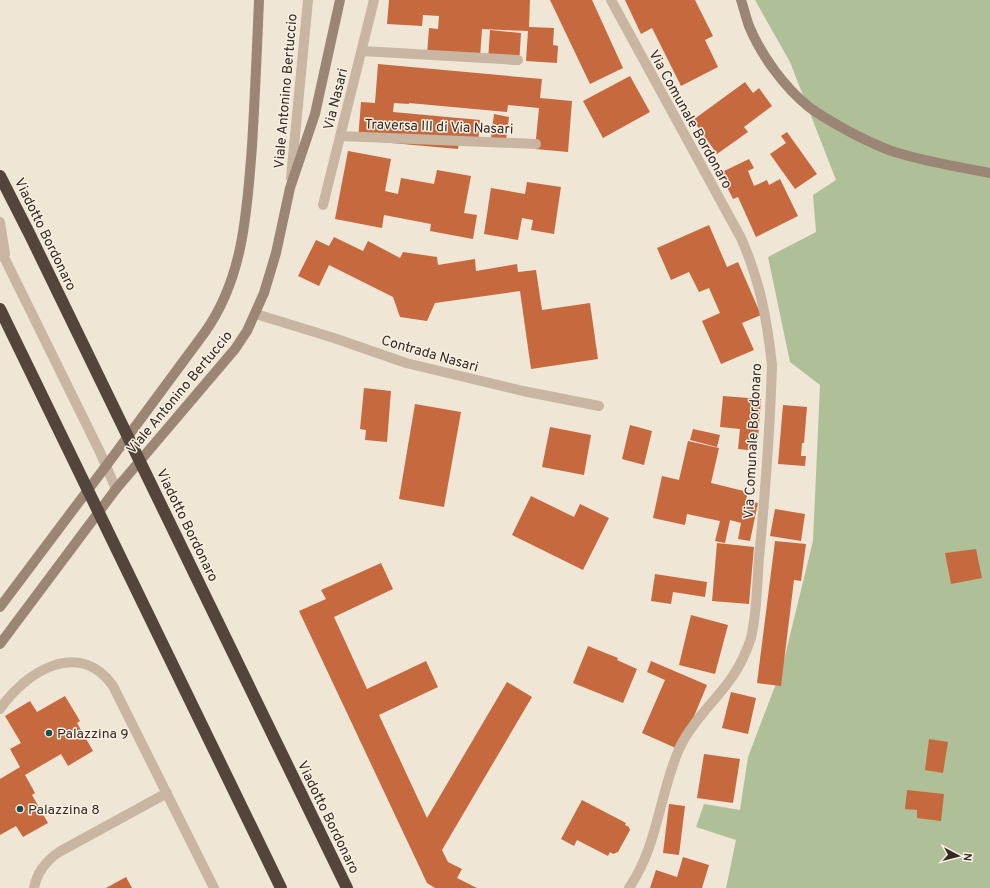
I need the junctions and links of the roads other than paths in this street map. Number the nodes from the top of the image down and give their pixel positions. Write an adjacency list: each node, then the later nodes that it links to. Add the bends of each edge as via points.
1 (259, 0): 21 (street, Viale Antonino Bertuccio, via 248,190 241,246 231,285 214,319)
2 (308, 0): 13 (street, Viale Antonino Bertuccio)
3 (340, 0): 13 (street, via 315,114)
4 (374, 0): 7 (street, Via Nasari)
5 (611, 0): 31 (street, Via Comunale Bordonaro, via 749,256 760,288 772,365 762,535 752,634 735,672 680,747 652,840)
6 (741, 0): 11 (street, via 749,26 769,62 808,106 859,136 898,153)
7 (362, 51): 8 (street); 9 (street, Via Nasari)
8 (518, 60)
9 (340, 136): 10 (street, Traversa III di Via Nasari); 14 (street, Via Nasari)
10 (536, 144)
11 (990, 174)
12 (0, 176): 30 (highway, Viadotto Bordonaro, bridge)
13 (290, 188): 19 (street, Viale Antonino Bertuccio, via 270,273)
14 (323, 205)
15 (0, 222): 17 (street)
16 (0, 249): 17 (street)
17 (6, 260): 21 (street)
18 (0, 309): 29 (highway, bridge)
19 (256, 314): 20 (street, Contrada Nasari, via 406,363); 22 (street, Viale Antonino Bertuccio, via 235,349)
20 (599, 406)
21 (106, 466): 22 (street); 23 (street, Viale Antonino Bertuccio)
22 (116, 489): 24 (street, Viale Antonino Bertuccio)
23 (0, 607)
24 (0, 644)
25 (0, 709): 26 (street, via 27,679 52,665 75,662 96,669 113,686)
26 (166, 793): 27 (street, via 50,858 38,876); 28 (street)
27 (34, 888)
28 (214, 888)
29 (281, 888)
30 (347, 888)
31 (629, 888)

